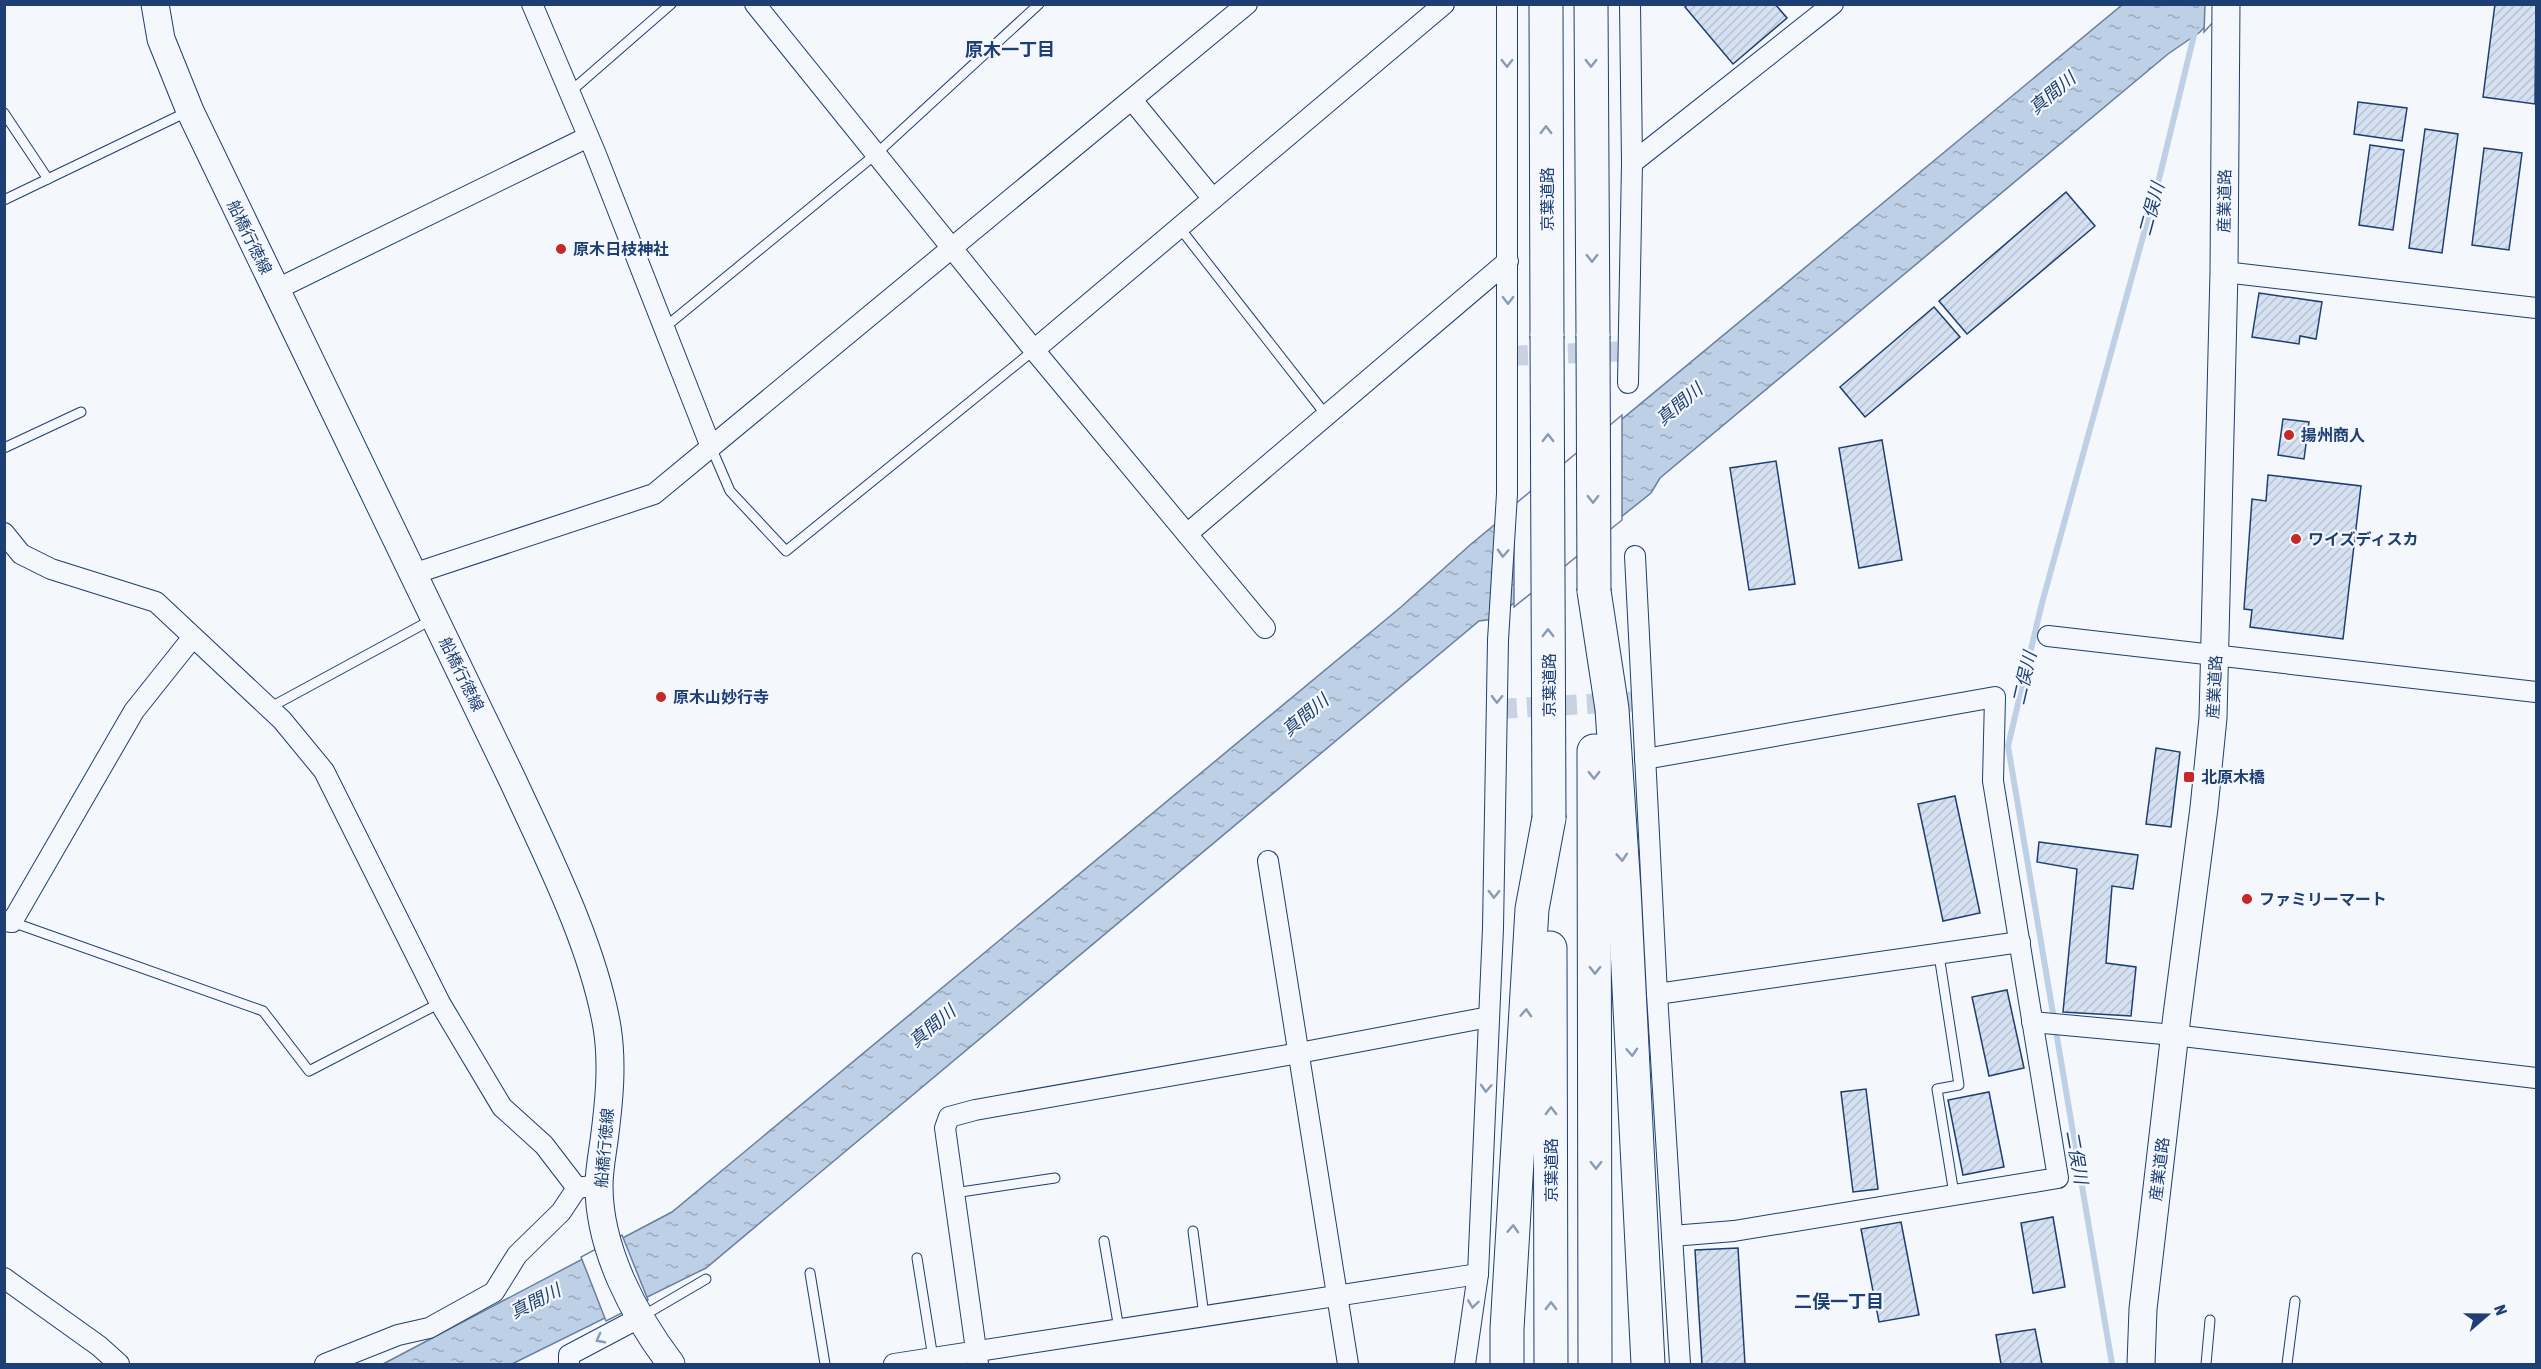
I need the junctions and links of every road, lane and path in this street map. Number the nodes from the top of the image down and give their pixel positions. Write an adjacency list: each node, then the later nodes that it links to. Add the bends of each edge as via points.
1 (155, 4): 16 (main road, 船橋行徳線, via 161,39)
2 (532, 4): 14 (street)
3 (671, 4): 14 (lane)
4 (755, 4): 19 (street)
5 (1039, 4): 19 (lane)
6 (1247, 4): 15 (street)
7 (1444, 4): 22 (street)
8 (1507, 4): 26 (street, one-way to 26)
9 (1546, 4): 50 (highway, 京葉道路, one-way to 9, bridge)
10 (1591, 4): 41 (highway, one-way to 41, bridge)
11 (1630, 4): 20 (street)
12 (2226, 4): 27 (main road, 産業道路)
13 (1830, 5): 20 (street)
14 (570, 92): 18 (street)
15 (1132, 100): 22 (street); 25 (street)
16 (190, 111): 21 (lane); 28 (main road, 船橋行徳線)
17 (4, 114): 21 (lane)
18 (588, 137): 28 (street); 30 (street)
19 (876, 154): 25 (street); 30 (lane)
20 (1632, 163): 32 (street)
21 (48, 179): 23 (lane)
22 (1213, 199): 24 (street)
23 (4, 200)
24 (1179, 227): 31 (street); 34 (lane)
25 (952, 248): 31 (street); 35 (street)
26 (1508, 261): 34 (street); 57 (street, one-way to 57, via 1507,494 1498,640)
27 (2224, 272): 29 (street); 46 (main road, 産業道路)
28 (275, 290): 40 (main road, 船橋行徳線)
29 (2536, 308)
30 (664, 328): 35 (street)
31 (1034, 350): 35 (lane, via 786,550 730,491); 38 (street)
32 (1628, 383)
33 (81, 412): 36 (lane)
34 (1326, 415): 38 (street)
35 (711, 447): 40 (street, via 654,494)
36 (4, 448)
37 (4, 533): 45 (street, via 21,554 51,569 156,602)
38 (1187, 534): 43 (street)
39 (1635, 556): 49 (street)
40 (413, 574): 42 (main road, 船橋行徳線)
41 (1594, 591): 62 (highway, one-way to 62, via 1612,709); 95 (highway, one-way to 95)
42 (435, 618): 48 (lane); 64 (main road, 船橋行徳線, via 548,856 601,994 610,1073)
43 (1265, 627)
44 (2048, 636): 46 (street)
45 (193, 637): 48 (street); 52 (street, via 134,711)
46 (2216, 654): 47 (street); 59 (main road, 産業道路, via 2204,808)
47 (2536, 692)
48 (269, 708): 56 (street, via 324,771)
49 (1645, 759): 53 (street, via 1995,697 1993,781); 55 (street)
50 (1549, 818): 81 (highway, one-way to 50, via 1532,909); 94 (highway, 京葉道路, one-way to 50)
51 (1268, 861): 60 (street)
52 (8, 922): 56 (lane, via 263,1011 309,1071)
53 (2020, 942): 54 (street); 58 (street)
54 (1939, 955): 55 (street); 66 (lane, via 1959,1085 1937,1089)
55 (1657, 994): 68 (street)
56 (440, 1003): 64 (street, via 502,1107)
57 (1489, 1017): 60 (street); 72 (street, one-way to 72)
58 (2032, 1022): 59 (street); 66 (street, via 2058,1178)
59 (2174, 1035): 61 (street); 99 (main road, 産業道路, via 2143,1309)
60 (1299, 1053): 65 (street, via 949,1117 945,1128); 75 (street)
61 (2536, 1078)
62 (1635, 1114): 96 (highway); 97 (highway)
63 (1054, 1178): 65 (lane)
64 (588, 1186): 77 (main road, 船橋行徳線); 85 (street, via 517,1255 494,1292 429,1328 398,1335)
65 (954, 1193): 83 (street)
66 (1954, 1194): 68 (street, via 1734,1231)
67 (1192, 1231): 78 (lane)
68 (1672, 1236): 98 (street)
69 (1104, 1241): 80 (lane)
70 (917, 1258): 82 (lane)
71 (810, 1273): 88 (lane)
72 (1478, 1274): 75 (street); 91 (street, one-way to 91)
73 (4, 1278): 84 (street, via 99,1346)
74 (706, 1279): 77 (lane)
75 (1337, 1295): 78 (street); 90 (street)
76 (2295, 1301): 101 (lane)
77 (637, 1315): 86 (street, one-way to 86, via 569,1355); 87 (main road, 船橋行徳線)
78 (1204, 1316): 80 (street)
79 (2210, 1320): 100 (lane)
80 (1119, 1329): 83 (street)
81 (1507, 1329): 92 (highway); 93 (highway)
82 (933, 1358): 83 (street); 89 (street)
83 (977, 1358)
84 (119, 1365)
85 (325, 1365)
86 (569, 1365)
87 (671, 1365)
88 (825, 1365)
89 (894, 1365)
90 (1348, 1365)
91 (1465, 1365)
92 (1501, 1365)
93 (1507, 1365)
94 (1551, 1365)
95 (1595, 1365)
96 (1634, 1365)
97 (1648, 1365)
98 (1680, 1365)
99 (2141, 1365)
100 (2206, 1365)
101 (2288, 1365)

